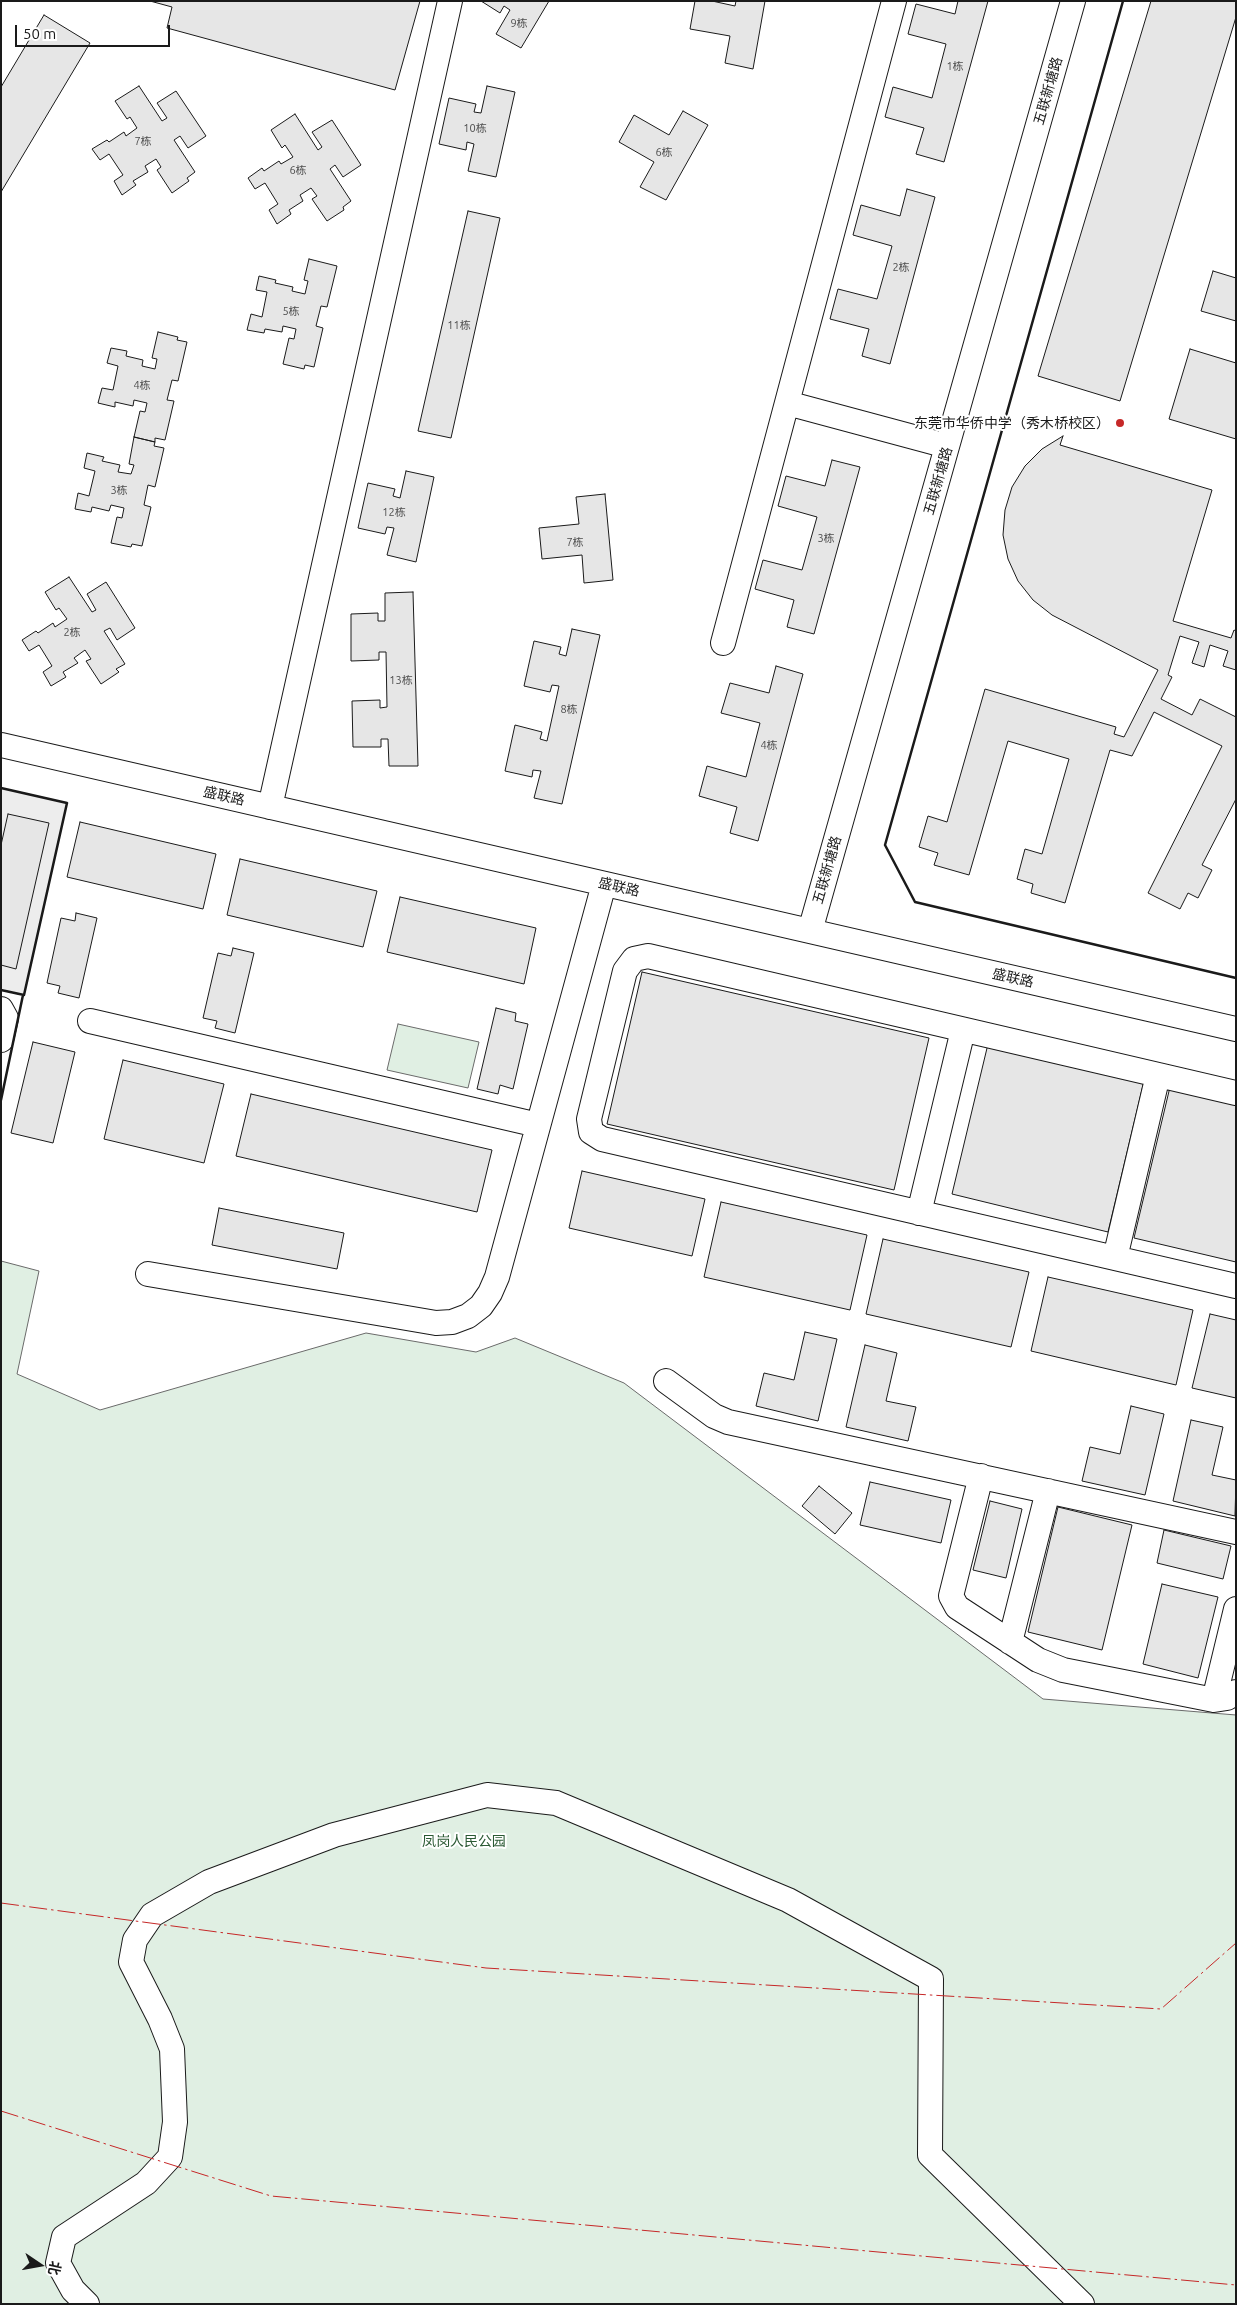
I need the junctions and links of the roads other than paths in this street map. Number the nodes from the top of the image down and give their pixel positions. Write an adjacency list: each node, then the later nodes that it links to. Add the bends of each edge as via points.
1 (450, 1): 8 (street)
2 (894, 1): 4 (street)
3 (1073, 1): 5 (street, 五联新塘路)
4 (786, 403): 5 (street); 6 (street)
5 (947, 446): 10 (street, 五联新塘路)
6 (723, 643)
7 (1, 745): 8 (street, 盛联路)
8 (270, 807): 9 (street, 盛联路)
9 (604, 884): 10 (street, 盛联路); 18 (street)
10 (810, 931): 13 (street, 盛联路)
11 (1, 1009): 15 (street, via 6,1018)
12 (90, 1021): 18 (street)
13 (1236, 1029)
14 (963, 1030): 16 (street); 19 (street); 19 (street, via 648,956 634,958 625,971 589,1119 591,1132 602,1139)
15 (1, 1040)
16 (1158, 1075): 17 (street); 20 (street)
17 (1236, 1093)
18 (538, 1125): 21 (street, via 490,1293 468,1316 436,1323)
19 (919, 1212): 20 (street)
20 (1115, 1258): 22 (street)
21 (148, 1274)
22 (1236, 1286)
23 (666, 1382): 24 (street, via 714,1416 728,1422)
24 (981, 1476): 25 (street); 28 (street, via 952,1596 957,1607)
25 (1048, 1491): 26 (street); 28 (street)
26 (1236, 1532)
27 (1236, 1609): 29 (street)
28 (1010, 1642): 29 (street, via 1038,1660 1063,1670)
29 (1225, 1696)
30 (87, 2304): 31 (street, via 72,2290 58,2263 64,2238 146,2183 170,2157 175,2122 172,2049 131,1962 135,1940 152,1915 209,1882 334,1835 487,1795 556,1803 788,1900 932,1980 930,2155)
31 (1082, 2304)

